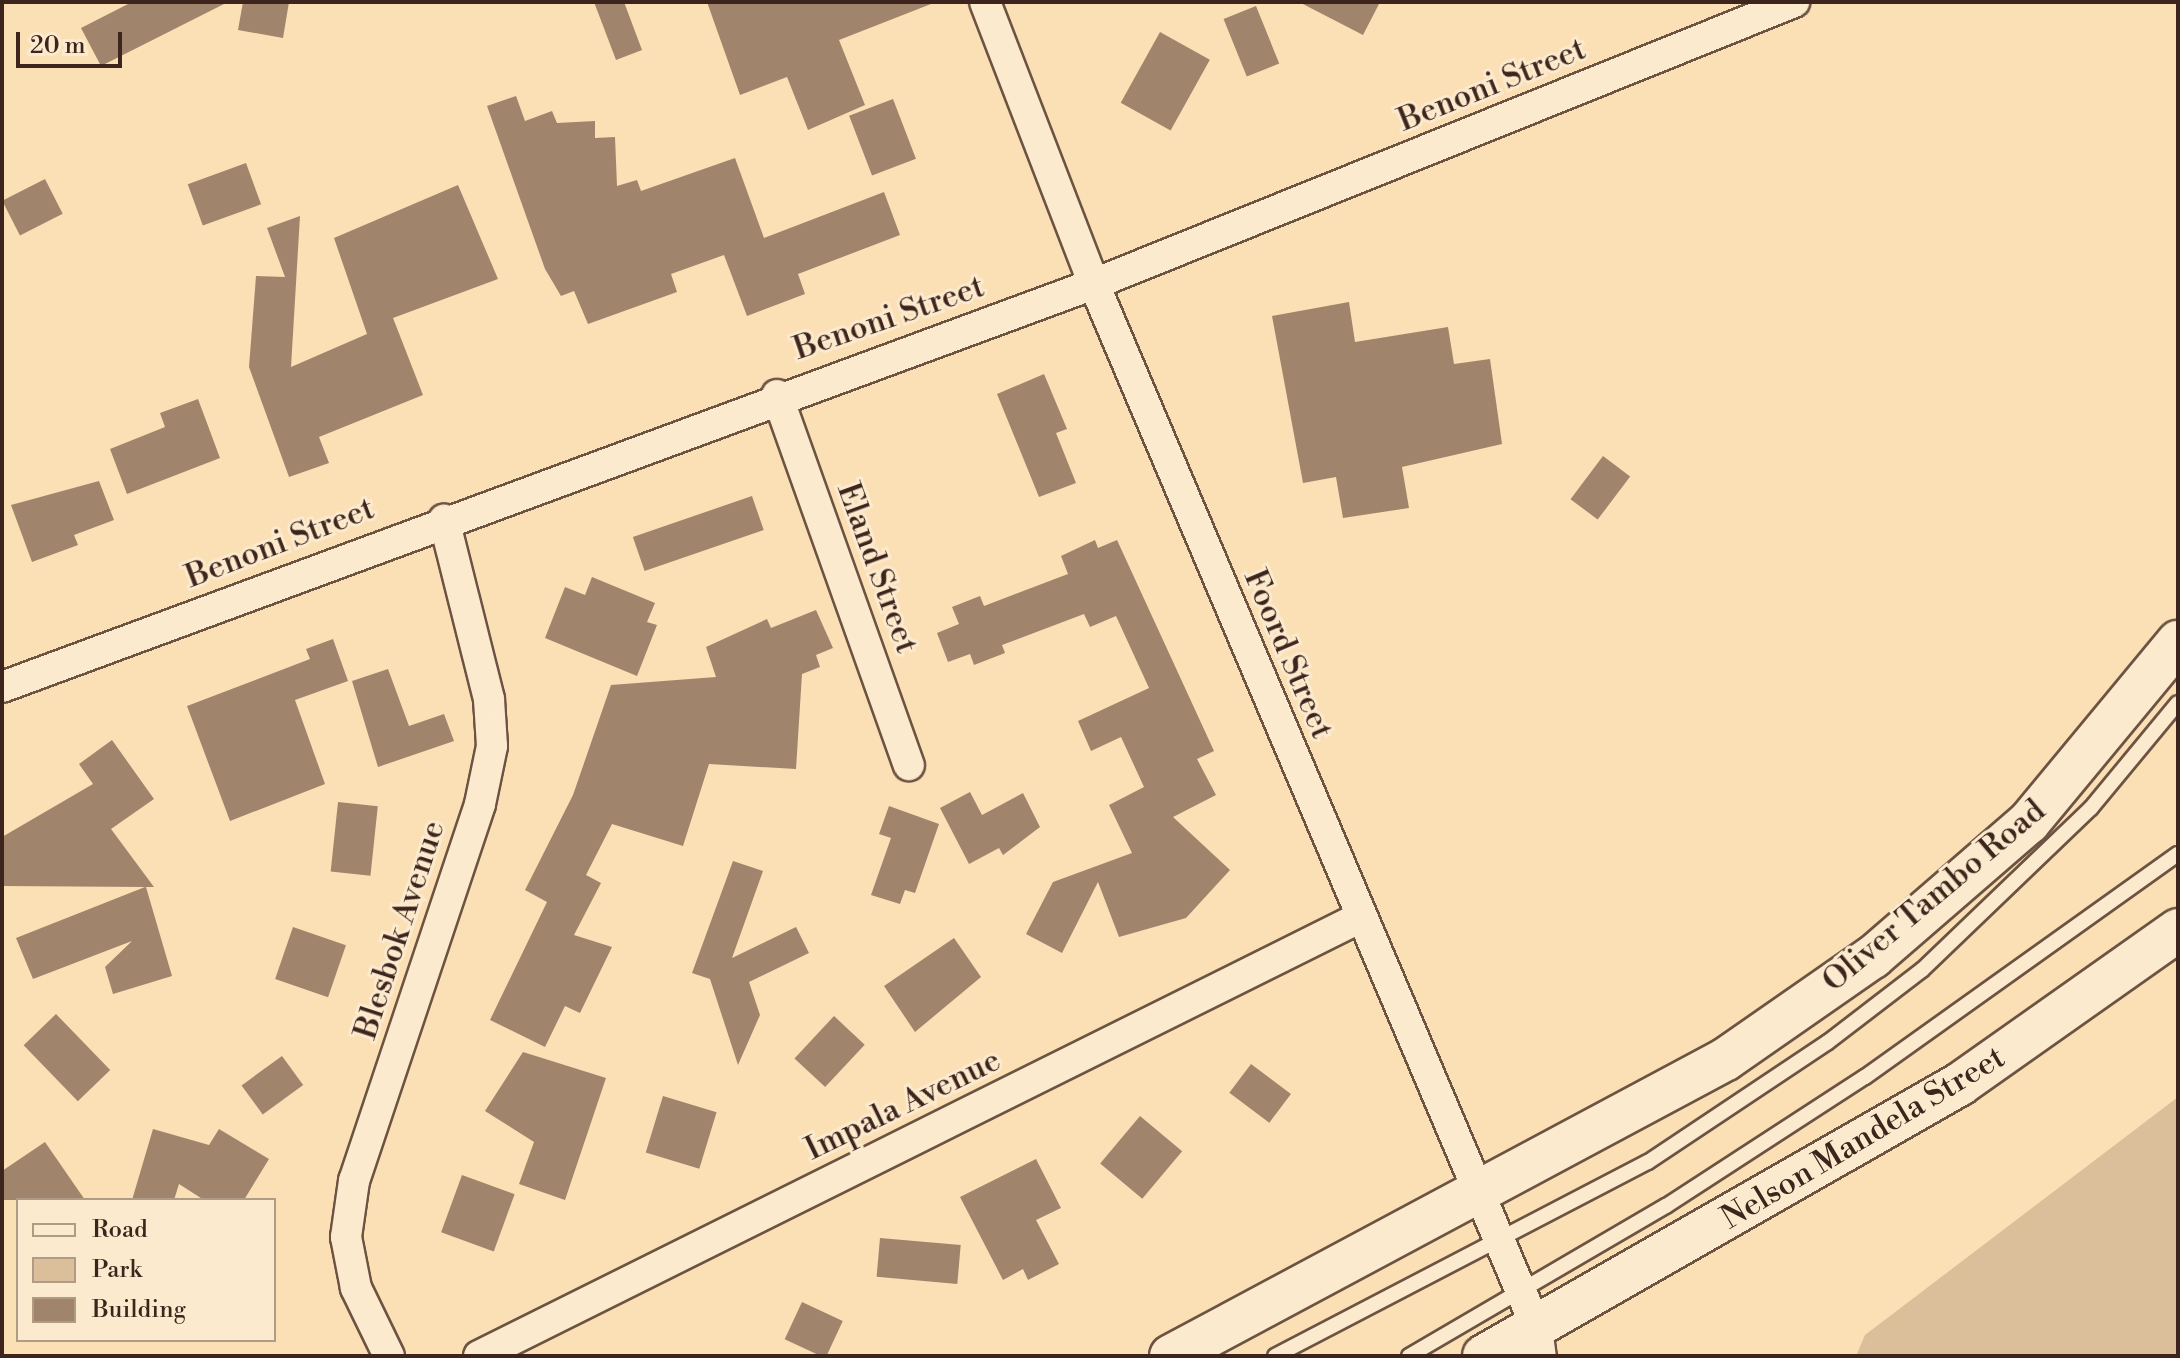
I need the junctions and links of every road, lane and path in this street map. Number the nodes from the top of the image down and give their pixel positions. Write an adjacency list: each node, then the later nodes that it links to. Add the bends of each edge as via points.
1 (985, 2): 3 (street, Foord Street)
2 (1794, 2): 3 (street, Benoni Street)
3 (1094, 284): 4 (street, Benoni Street); 11 (street, Foord Street)
4 (777, 395): 5 (street, Benoni Street); 9 (street, Eland Street)
5 (444, 520): 7 (street, Benoni Street); 17 (street, Blesbok Avenue, via 489,699 492,746 480,804 354,1181 346,1237 356,1288)
6 (2178, 642): 13 (main road, Oliver Tambo Road, via 2029,822 1873,957 1726,1059)
7 (2, 687)
8 (2178, 703): 14 (lane, via 2091,808 1922,970 1661,1154)
9 (909, 765)
10 (2178, 854): 15 (lane, via 1865,1077)
11 (1359, 918): 13 (street, Foord Street); 18 (street, Impala Avenue)
12 (2178, 930): 16 (main road, Nelson Mandela Street, via 1960,1084)
13 (1477, 1193): 14 (street, Foord Street); 19 (main road, Oliver Tambo Road)
14 (1495, 1239): 15 (street, Foord Street); 20 (lane)
15 (1521, 1291): 16 (street, Foord Street); 21 (lane)
16 (1539, 1342): 22 (main road, Nelson Mandela Street)
17 (389, 1356)
18 (479, 1356)
19 (1171, 1356)
20 (1275, 1356)
21 (1409, 1356)
22 (1484, 1356)

